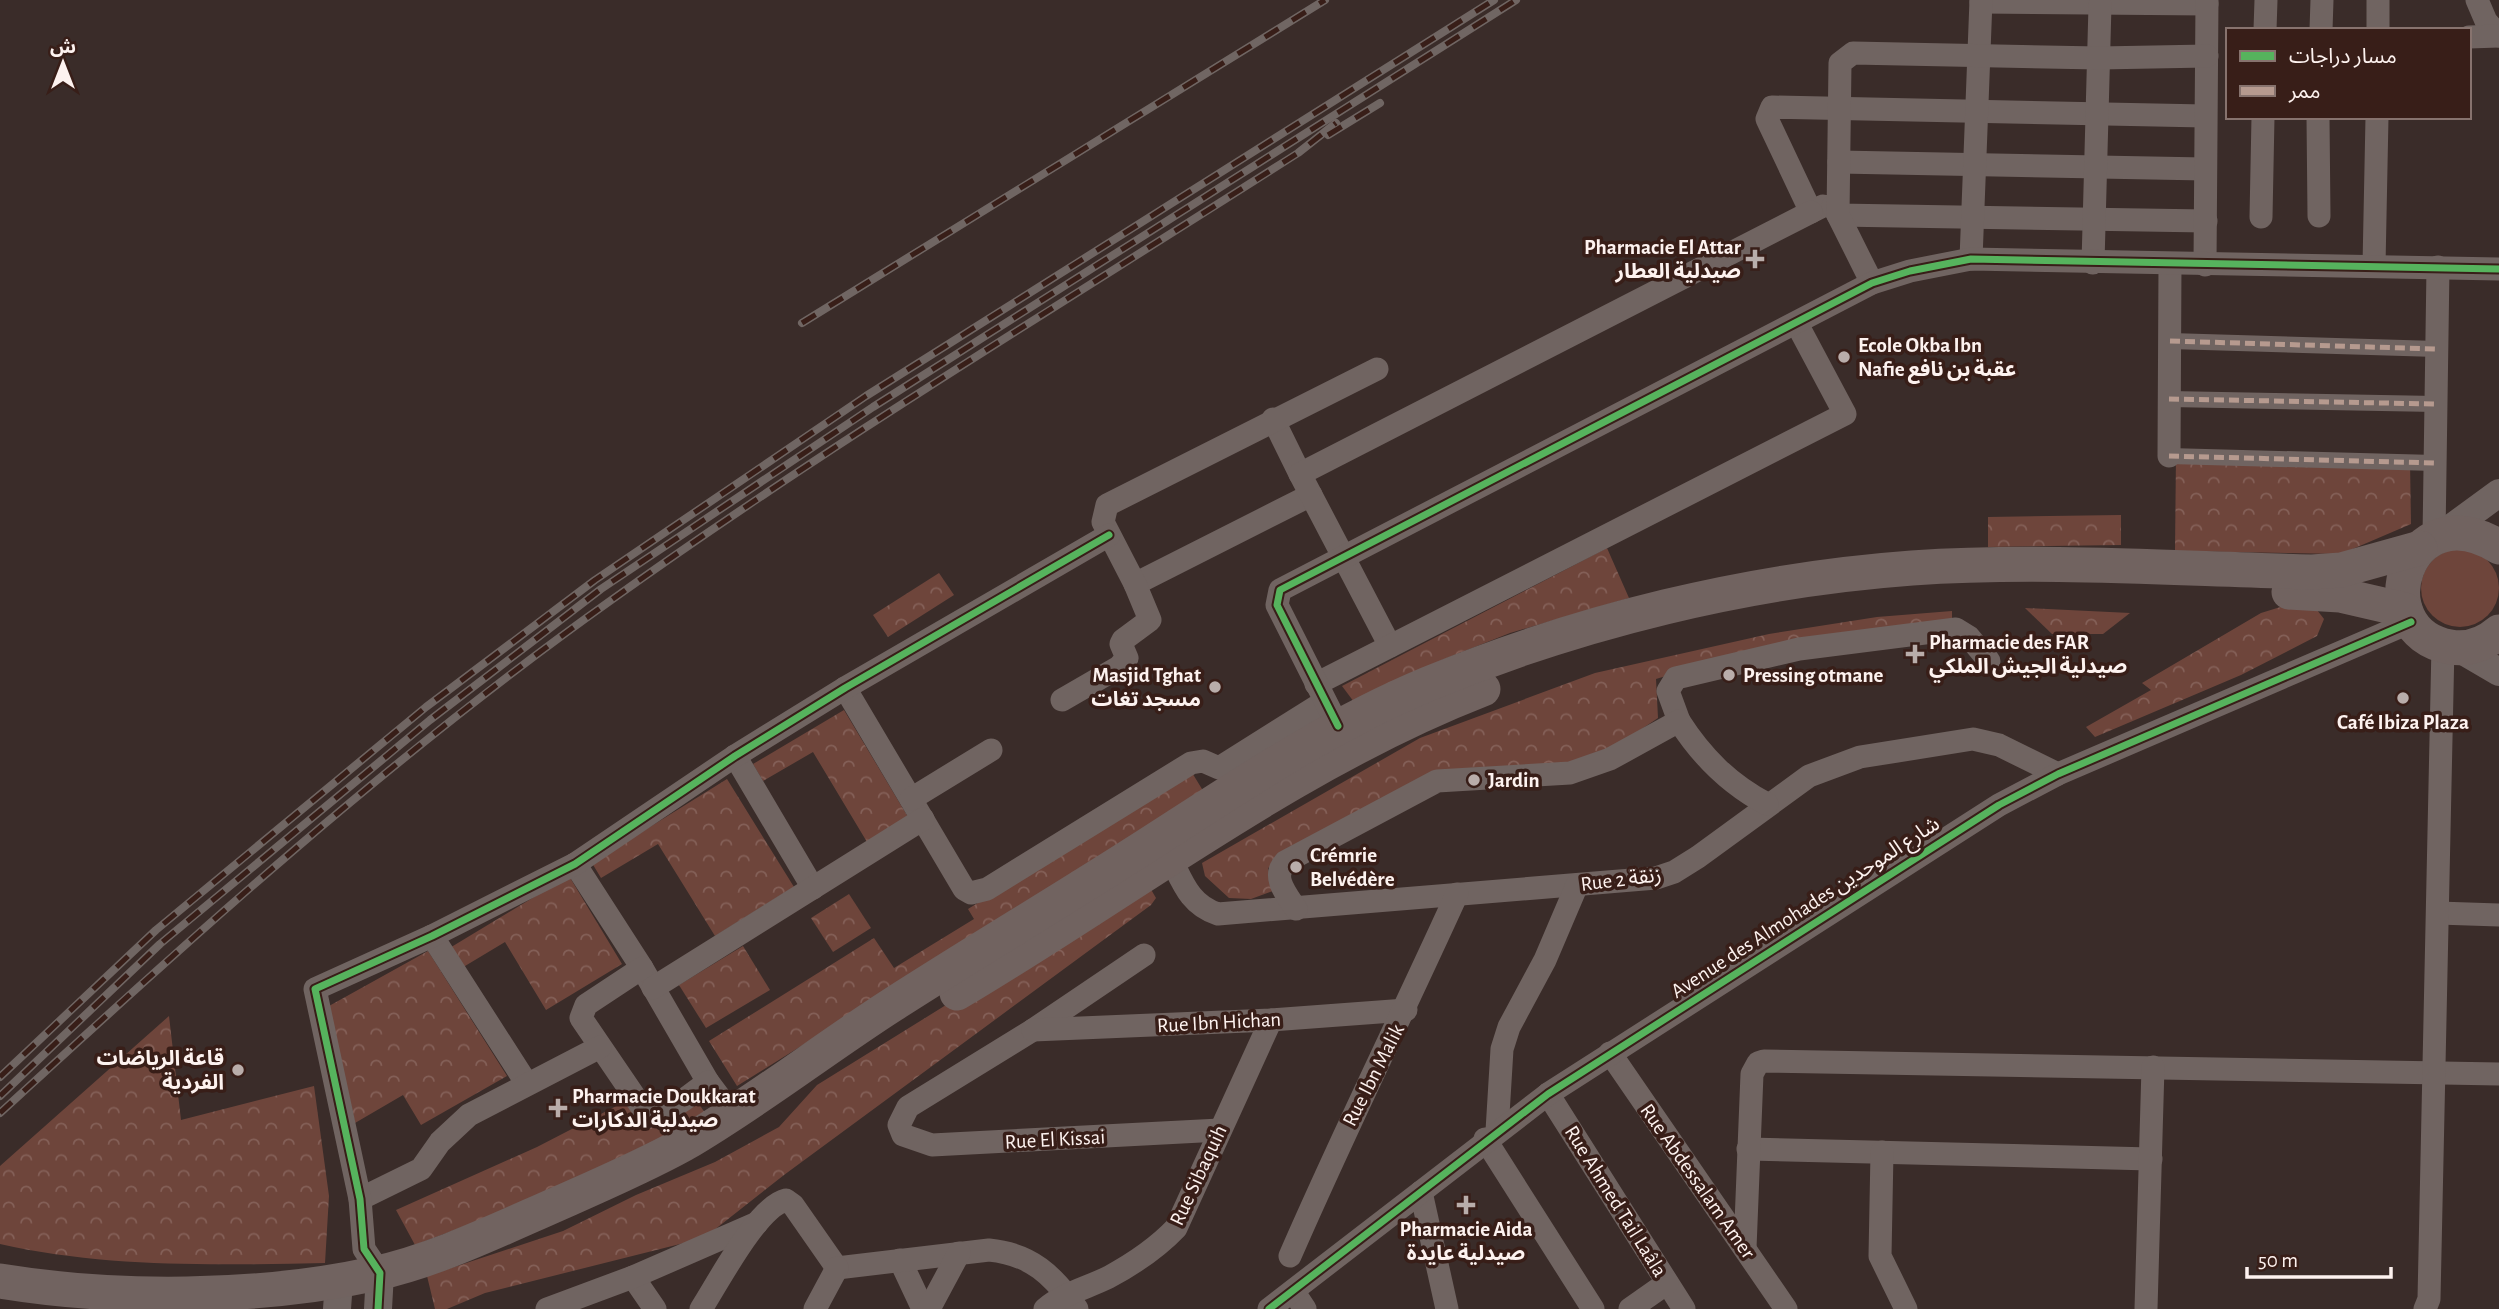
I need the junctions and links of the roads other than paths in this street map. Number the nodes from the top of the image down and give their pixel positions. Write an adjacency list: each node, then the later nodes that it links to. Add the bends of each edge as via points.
1 (2266, 0): 8 (street)
2 (2322, 0): 9 (street)
3 (2378, 0): 10 (street)
4 (2477, 0): 11 (street, via 2491,30)
5 (1981, 1): 7 (street); 13 (street)
6 (2207, 2): 7 (street); 14 (street)
7 (2100, 5): 15 (street)
8 (2265, 28)
9 (2321, 28)
10 (2378, 28)
11 (2499, 36): 12 (street)
12 (2471, 37)
13 (1979, 57): 15 (street); 17 (street, via 1853,53 1840,64); 18 (street)
14 (2207, 57): 15 (street); 16 (street)
15 (2099, 58): 19 (street)
16 (2213, 103): 19 (street); 26 (street)
17 (1839, 108): 18 (street); 23 (street); 27 (street, via 1772,107 1766,114)
18 (1976, 112): 19 (street); 24 (street)
19 (2098, 114): 25 (street)
20 (2263, 119): 29 (street)
21 (2318, 119): 28 (street)
22 (2377, 119): 37 (street)
23 (1839, 162): 24 (street); 27 (street)
24 (1974, 165): 25 (street); 30 (street)
25 (2096, 167): 26 (street); 31 (street)
26 (2205, 169): 32 (street)
27 (1829, 207): 30 (street); 40 (street); 50 (street)
28 (2319, 216)
29 (2261, 217)
30 (1972, 218): 31 (street); 33 (street)
31 (2094, 219): 32 (street); 34 (street)
32 (2206, 221): 36 (street)
33 (1971, 260): 34 (street); 40 (street, via 1910,271)
34 (2093, 263): 35 (street)
35 (2170, 264): 36 (street); 42 (street)
36 (2205, 265): 37 (street)
37 (2374, 266): 38 (street)
38 (2438, 267): 39 (street); 43 (street)
39 (2499, 269)
40 (1872, 284): 41 (street)
41 (1797, 324): 56 (street); 60 (street, via 1845,414)
42 (2170, 341): 43 (street); 45 (street)
43 (2437, 349): 46 (street)
44 (1377, 369): 47 (street)
45 (2169, 399): 46 (street); 48 (street)
46 (2436, 404): 49 (street)
47 (1273, 419): 50 (street); 53 (street, via 1115,498 1104,512)
48 (2169, 456): 49 (street)
49 (2435, 463): 54 (street)
50 (1300, 474): 52 (street)
51 (2499, 493): 54 (street)
52 (1311, 495): 56 (street); 57 (street)
53 (1109, 535): 57 (street); 64 (street)
54 (2432, 540): 55 (main road, via 2478,536); 58 (main road, via 2406,566 2402,587); 66 (main road, via 2341,570 2312,572 1985,566 1911,568 1817,580 1601,624 1426,685)
55 (2499, 547)
56 (1342, 558): 60 (street); 66 (street, via 1280,590 1276,598)
57 (1135, 584): 65 (street, via 1150,620 1123,640 1127,657 1119,667)
58 (2408, 616): 61 (main road, via 2429,639); 70 (street, Avenue des Almohades شارع الموحدين); 74 (main road, via 2314,592 1989,587 1831,599 1760,611 1609,645 1540,666 1439,706 1298,777)
59 (2499, 632): 61 (main road, via 2483,643)
60 (1390, 646): 66 (street)
61 (2450, 647): 63 (street); 80 (street)
62 (1989, 661): 67 (street, via 1956,629 1799,649 1676,678 1668,691)
63 (2499, 672)
64 (845, 688): 69 (street); 71 (street)
65 (1062, 700)
66 (1326, 704): 73 (street, via 1219,768 1203,761 1191,763 980,892 964,889); 97 (main road, via 1248,779 890,1006)
67 (1679, 721): 72 (street, via 1710,763); 79 (street, via 1610,759 1570,773 1448,780 1406,795 1285,862 1280,879)
68 (991, 750): 71 (street)
69 (735, 756): 75 (street); 77 (street)
70 (2057, 774): 72 (street, Rue 2 زنقة, via 1999,745 1973,739 1946,741 1860,757 1809,776); 90 (street, Avenue des Almohades شارع الموحدين, via 1964,827)
71 (911, 799): 73 (street)
72 (1767, 804): 76 (street, Rue 2 زنقة, via 1674,872 1656,878)
73 (923, 819): 77 (street)
74 (1171, 859): 79 (street, Rue 2 زنقة, via 1191,898 1203,909 1243,914); 113 (main road, via 898,1028 744,1132 681,1167 566,1223 415,1283)
75 (575, 864): 82 (street); 84 (street)
76 (1577, 885): 78 (street, Rue 2 زنقة); 99 (street, via 1545,960 1509,1027)
77 (813, 888): 85 (street)
78 (1457, 894): 79 (street, Rue 2 زنقة); 86 (street, Rue Ibn Malik)
79 (1296, 909)
80 (2438, 913): 81 (street); 92 (street)
81 (2499, 915)
82 (432, 936): 95 (street); 104 (street, via 315,989)
83 (1144, 954): 88 (street)
84 (642, 968): 85 (street); 89 (street, via 582,1011)
85 (653, 988): 94 (street)
86 (1406, 1010): 87 (street, Rue Ibn Hichan); 108 (street, Rue Ibn Malik, via 1349,1119)
87 (1271, 1020): 88 (street, Rue Ibn Hichan); 98 (street, Rue Sibaquih)
88 (1033, 1030): 98 (street, Rue El Kissai, via 908,1107 899,1125 903,1135 932,1145)
89 (600, 1047): 94 (street, via 643,1109 650,1112 666,1110); 95 (street)
90 (1610, 1053): 96 (street, Avenue des Almohades شارع الموحدين); 106 (street, Rue Abdessalam Amer)
91 (2153, 1067): 92 (street); 100 (street, via 1764,1061 1752,1074); 102 (street)
92 (2432, 1072): 93 (street); 136 (street, via 2429,1300)
93 (2499, 1074)
94 (708, 1082): 97 (street)
95 (527, 1084): 104 (street, via 461,1121 421,1169)
96 (1548, 1094): 99 (street, Avenue des Almohades شارع الموحدين); 114 (street, Rue Ahmed Tail Laâla)
97 (732, 1114): 113 (main road, via 637,1169)
98 (1220, 1130): 118 (street, Rue Sibaquih, via 1189,1204 1168,1237)
99 (1491, 1135): 103 (street, Avenue des Almohades شارع الموحدين); 130 (street)
100 (1748, 1149): 101 (street); 106 (street)
101 (1882, 1152): 102 (street); 134 (street, via 1880,1256)
102 (2151, 1159): 135 (street)
103 (1421, 1192): 116 (street, Avenue des Almohades شارع الموحدين); 129 (street)
104 (359, 1199): 113 (street)
105 (763, 1217): 110 (street, via 786,1200); 111 (street); 123 (street)
106 (1745, 1248): 133 (street, Rue Abdessalam Amer)
107 (959, 1254): 109 (street); 118 (street, via 1014,1252 1030,1259); 126 (street)
108 (1290, 1256)
109 (900, 1260): 110 (street); 125 (street)
110 (837, 1268): 124 (street)
111 (633, 1277): 121 (street); 122 (street)
112 (0, 1281): 115 (main road, via 96,1293 237,1291)
113 (375, 1281): 115 (main road); 115 (street)
114 (1667, 1283): 131 (street); 132 (street, Rue Ahmed Tail Laâla)
115 (338, 1296): 120 (main road)
116 (1299, 1300): 128 (street, Avenue des Almohades شارع الموحدين)
117 (0, 1301): 119 (main road)
118 (1072, 1302): 127 (street, Rue Sibaquih)
119 (43, 1309)
120 (243, 1309)
121 (547, 1309)
122 (655, 1309)
123 (701, 1309)
124 (815, 1309)
125 (923, 1309)
126 (929, 1309)
127 (1045, 1309)
128 (1269, 1309)
129 (1446, 1309)
130 (1593, 1309)
131 (1630, 1309)
132 (1684, 1309)
133 (1786, 1309)
134 (1906, 1309)
135 (2146, 1309)
136 (2425, 1309)

